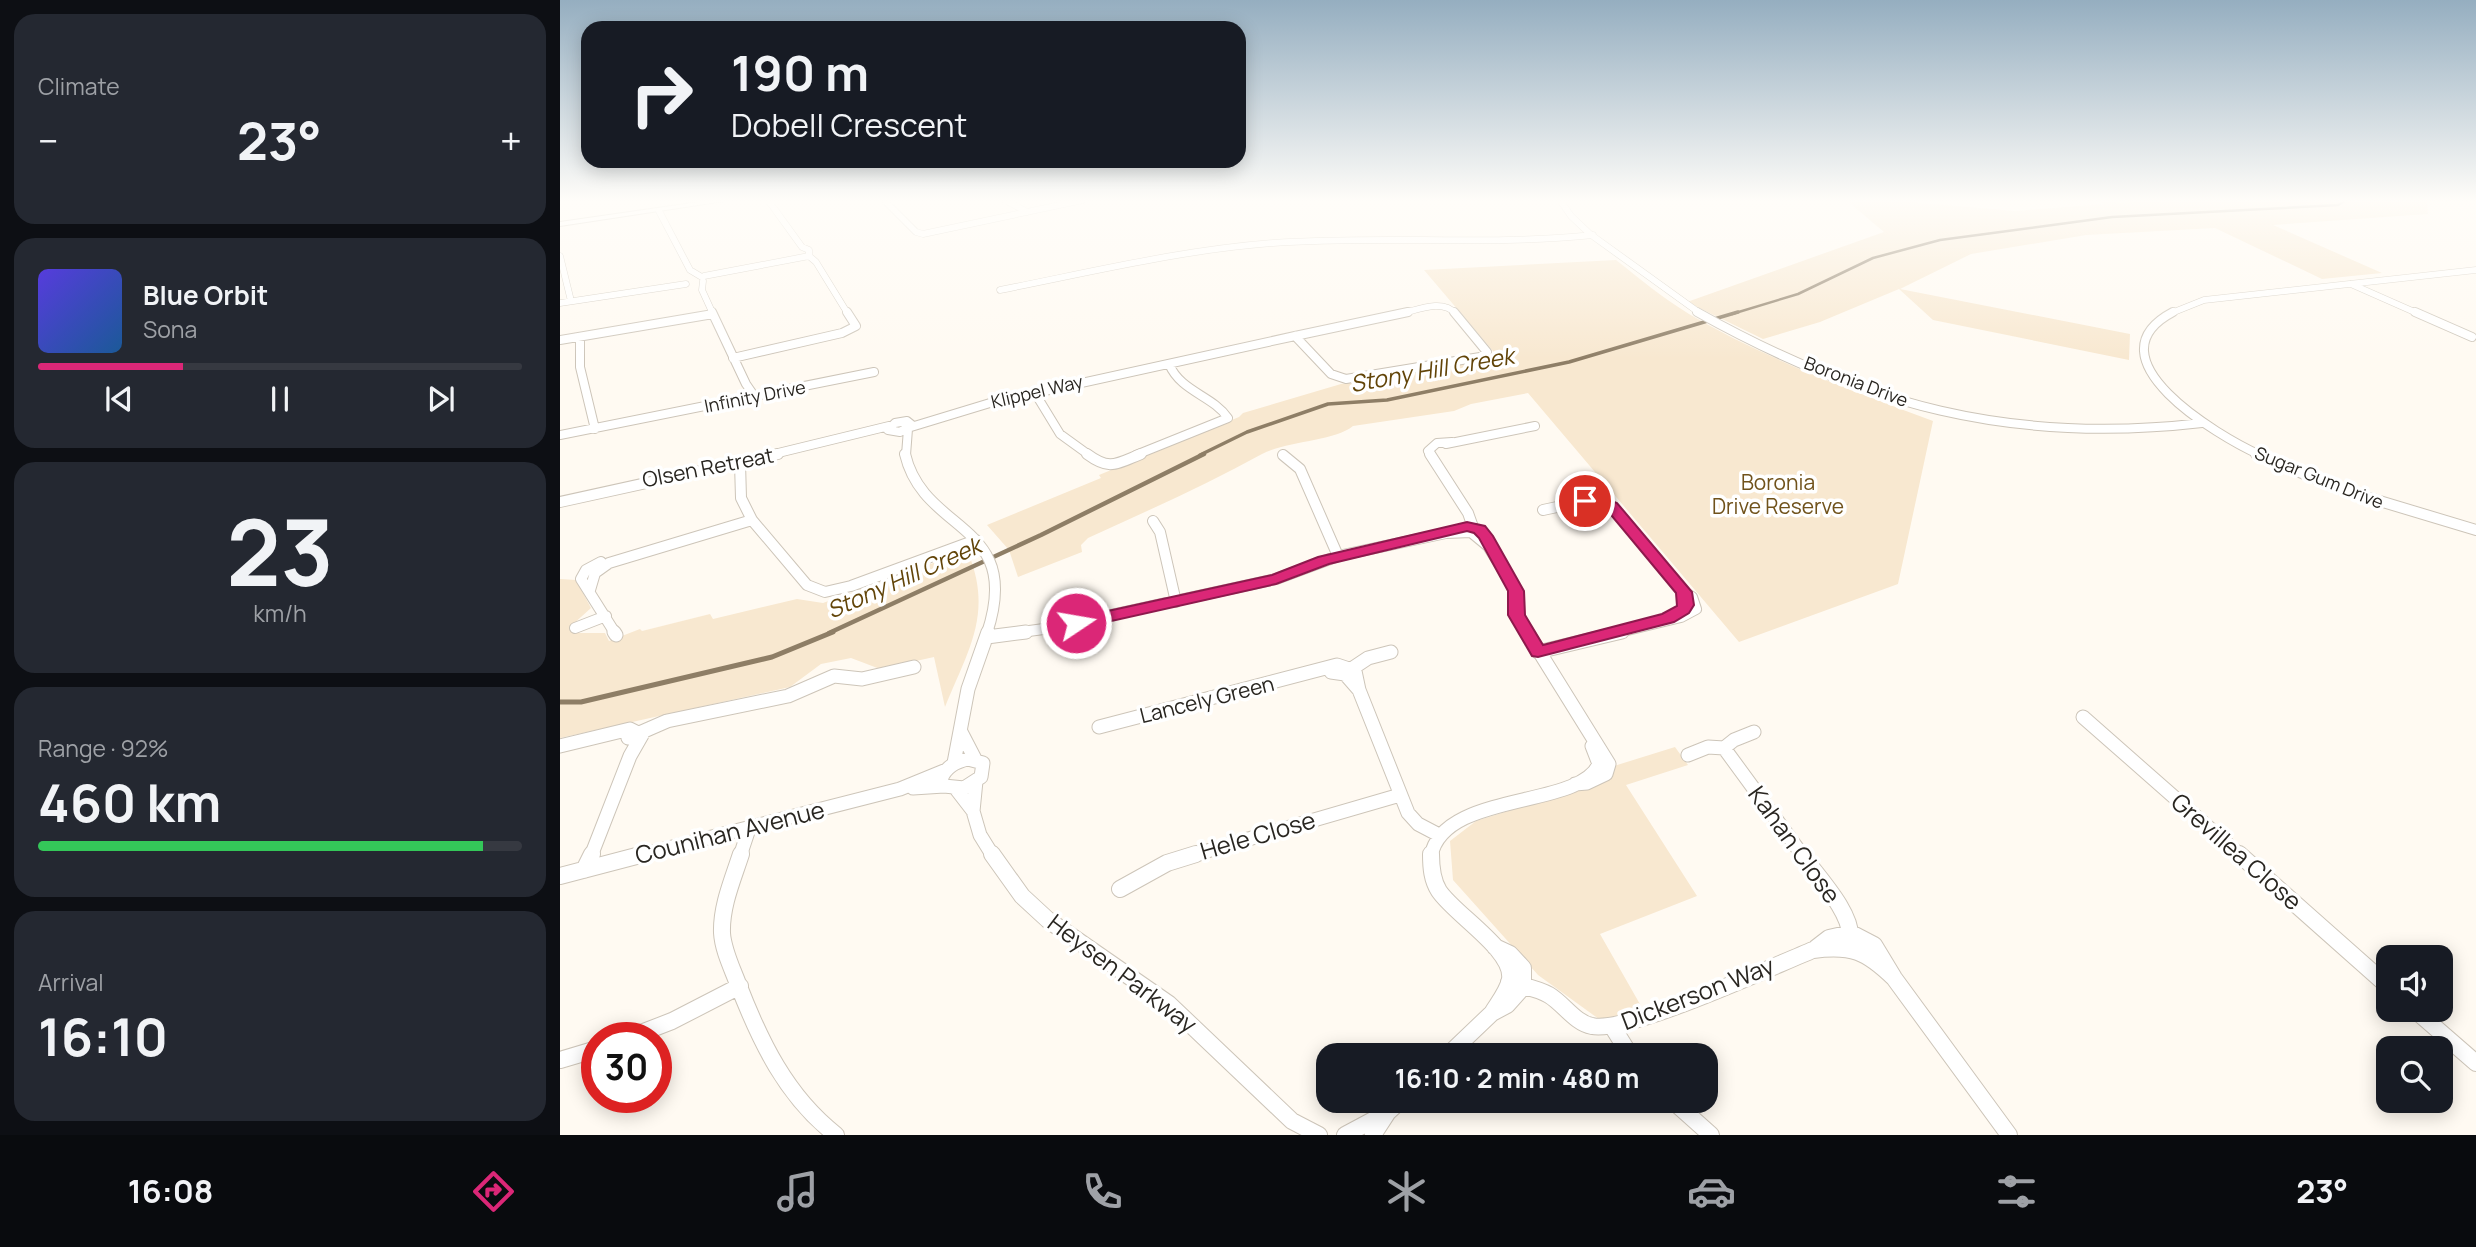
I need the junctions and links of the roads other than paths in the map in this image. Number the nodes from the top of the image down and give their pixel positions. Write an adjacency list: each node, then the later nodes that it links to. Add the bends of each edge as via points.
1 (682, 253): 7 (street)
2 (804, 253): 6 (street)
3 (1199, 253): 12 (street)
4 (1617, 253): 26 (street, Boronia Drive, via 1697,312 1851,385 1891,399 1989,422 2066,430 2119,431)
5 (560, 256): 13 (street, via 568,292)
6 (805, 257): 9 (street); 19 (street, via 816,266 856,327)
7 (690, 270): 9 (street); 10 (street)
8 (2476, 270): 11 (street, Sugar Gum Drive)
9 (703, 280): 10 (street); 10 (street); 14 (street)
10 (687, 282): 13 (street)
11 (2349, 283): 17 (street); 26 (street, Sugar Gum Drive, via 2204,300 2155,322 2143,344 2151,374 2163,391)
12 (1000, 290)
13 (564, 302)
14 (713, 313): 16 (street); 19 (street)
15 (1296, 334): 15 (street, Klippel Way, via 1442,307 1454,312 1487,352 1340,379); 20 (street, Klippel Way)
16 (584, 336): 18 (street); 29 (street, via 580,368)
17 (2472, 337)
18 (560, 340)
19 (734, 359): 22 (street)
20 (1170, 365): 23 (street, Klippel Way); 23 (street, via 1190,393 1222,416 1208,427 1106,466 1060,433)
21 (873, 372): 24 (street, Infinity Drive)
22 (746, 384): 24 (street); 25 (street)
23 (1037, 392): 27 (street, Klippel Way)
24 (755, 397): 25 (street, Infinity Drive)
25 (743, 399): 29 (street, Infinity Drive)
26 (2202, 423): 40 (street, Sugar Gum Drive, via 2273,462 2333,487)
27 (909, 426): 30 (street, Klippel Way, via 899,422); 32 (street)
28 (1535, 426): 39 (street, via 1437,448 1435,461)
29 (590, 429): 31 (street, Infinity Drive)
30 (891, 430): 32 (street); 34 (street, Olsen Retreat)
31 (560, 436)
32 (904, 443): 41 (street, via 909,473 919,488)
33 (1283, 455): 42 (street, via 1300,469)
34 (744, 467): 35 (street, Olsen Retreat, via 671,474); 37 (street, via 741,498)
35 (560, 502)
36 (1543, 510): 49 (street, via 1585,501 1608,503 1692,597 1696,609 1681,617)
37 (751, 517): 41 (street, via 807,585 809,594 821,598); 44 (street, via 594,572 590,590)
38 (1153, 521): 43 (street, via 1160,532)
39 (1472, 529): 42 (street); 49 (street, via 1516,591 1517,615)
40 (2476, 530)
41 (974, 538): 47 (street, via 993,569 996,600)
42 (1338, 556): 43 (street, via 1276,579)
43 (1176, 602): 47 (street)
44 (606, 616): 45 (street); 46 (street)
45 (575, 628)
46 (616, 635)
47 (988, 635): 54 (street, via 970,680)
48 (1391, 652): 51 (street, Lancely Green, via 1368,658)
49 (1538, 652): 66 (street, via 1605,754 1609,770 1600,779 1455,821)
50 (914, 667): 56 (street, via 862,679 834,676 788,696 678,720)
51 (1348, 671): 53 (street, Lancely Green, via 1315,673); 63 (street)
52 (2083, 717): 71 (street, Grevillea Close)
53 (1099, 727)
54 (961, 732): 60 (street); 61 (street)
55 (1754, 732): 58 (street)
56 (636, 735): 57 (street); 67 (street)
57 (560, 746)
58 (1724, 748): 59 (street, via 1708,747); 70 (street, Kahan Close, via 1844,913)
59 (1688, 755)
60 (975, 759): 61 (street); 62 (street, Heysen Parkway, via 984,767)
61 (950, 777): 62 (street); 64 (street, Heysen Parkway); 65 (street, Counihan Avenue)
62 (976, 781): 64 (street, Heysen Parkway)
63 (1401, 795): 66 (street, via 1413,819); 69 (street, Hele Close, via 1167,863)
64 (972, 811): 85 (street, Heysen Parkway, via 980,835 1022,896 1048,920 1169,1004)
65 (743, 830): 67 (street, Counihan Avenue); 73 (street, via 722,936)
66 (1439, 835): 72 (street, via 1430,862 1434,879 1454,908 1523,968)
67 (590, 869): 68 (street, Counihan Avenue)
68 (560, 876)
69 (1120, 889)
70 (1851, 940): 76 (street, Dickerson Way); 91 (street, via 1894,978)
71 (2376, 975)
72 (1516, 984): 76 (street, Dickerson Way, via 1545,993 1584,1023); 77 (street, via 1507,1005)
73 (740, 986): 74 (street); 86 (street, via 773,1065)
74 (669, 1022)
75 (2429, 1022): 81 (street)
76 (1612, 1026): 78 (street)
77 (1461, 1043)
78 (1623, 1043)
79 (581, 1054): 80 (street)
80 (560, 1060)
81 (2476, 1063)
82 (1384, 1113): 88 (street)
83 (1390, 1113): 89 (street)
84 (1686, 1113): 90 (street)
85 (1296, 1128): 87 (street, Heysen Parkway)
86 (834, 1134)
87 (1319, 1135)
88 (1345, 1135)
89 (1373, 1135)
90 (1711, 1135)
91 (2009, 1135)

